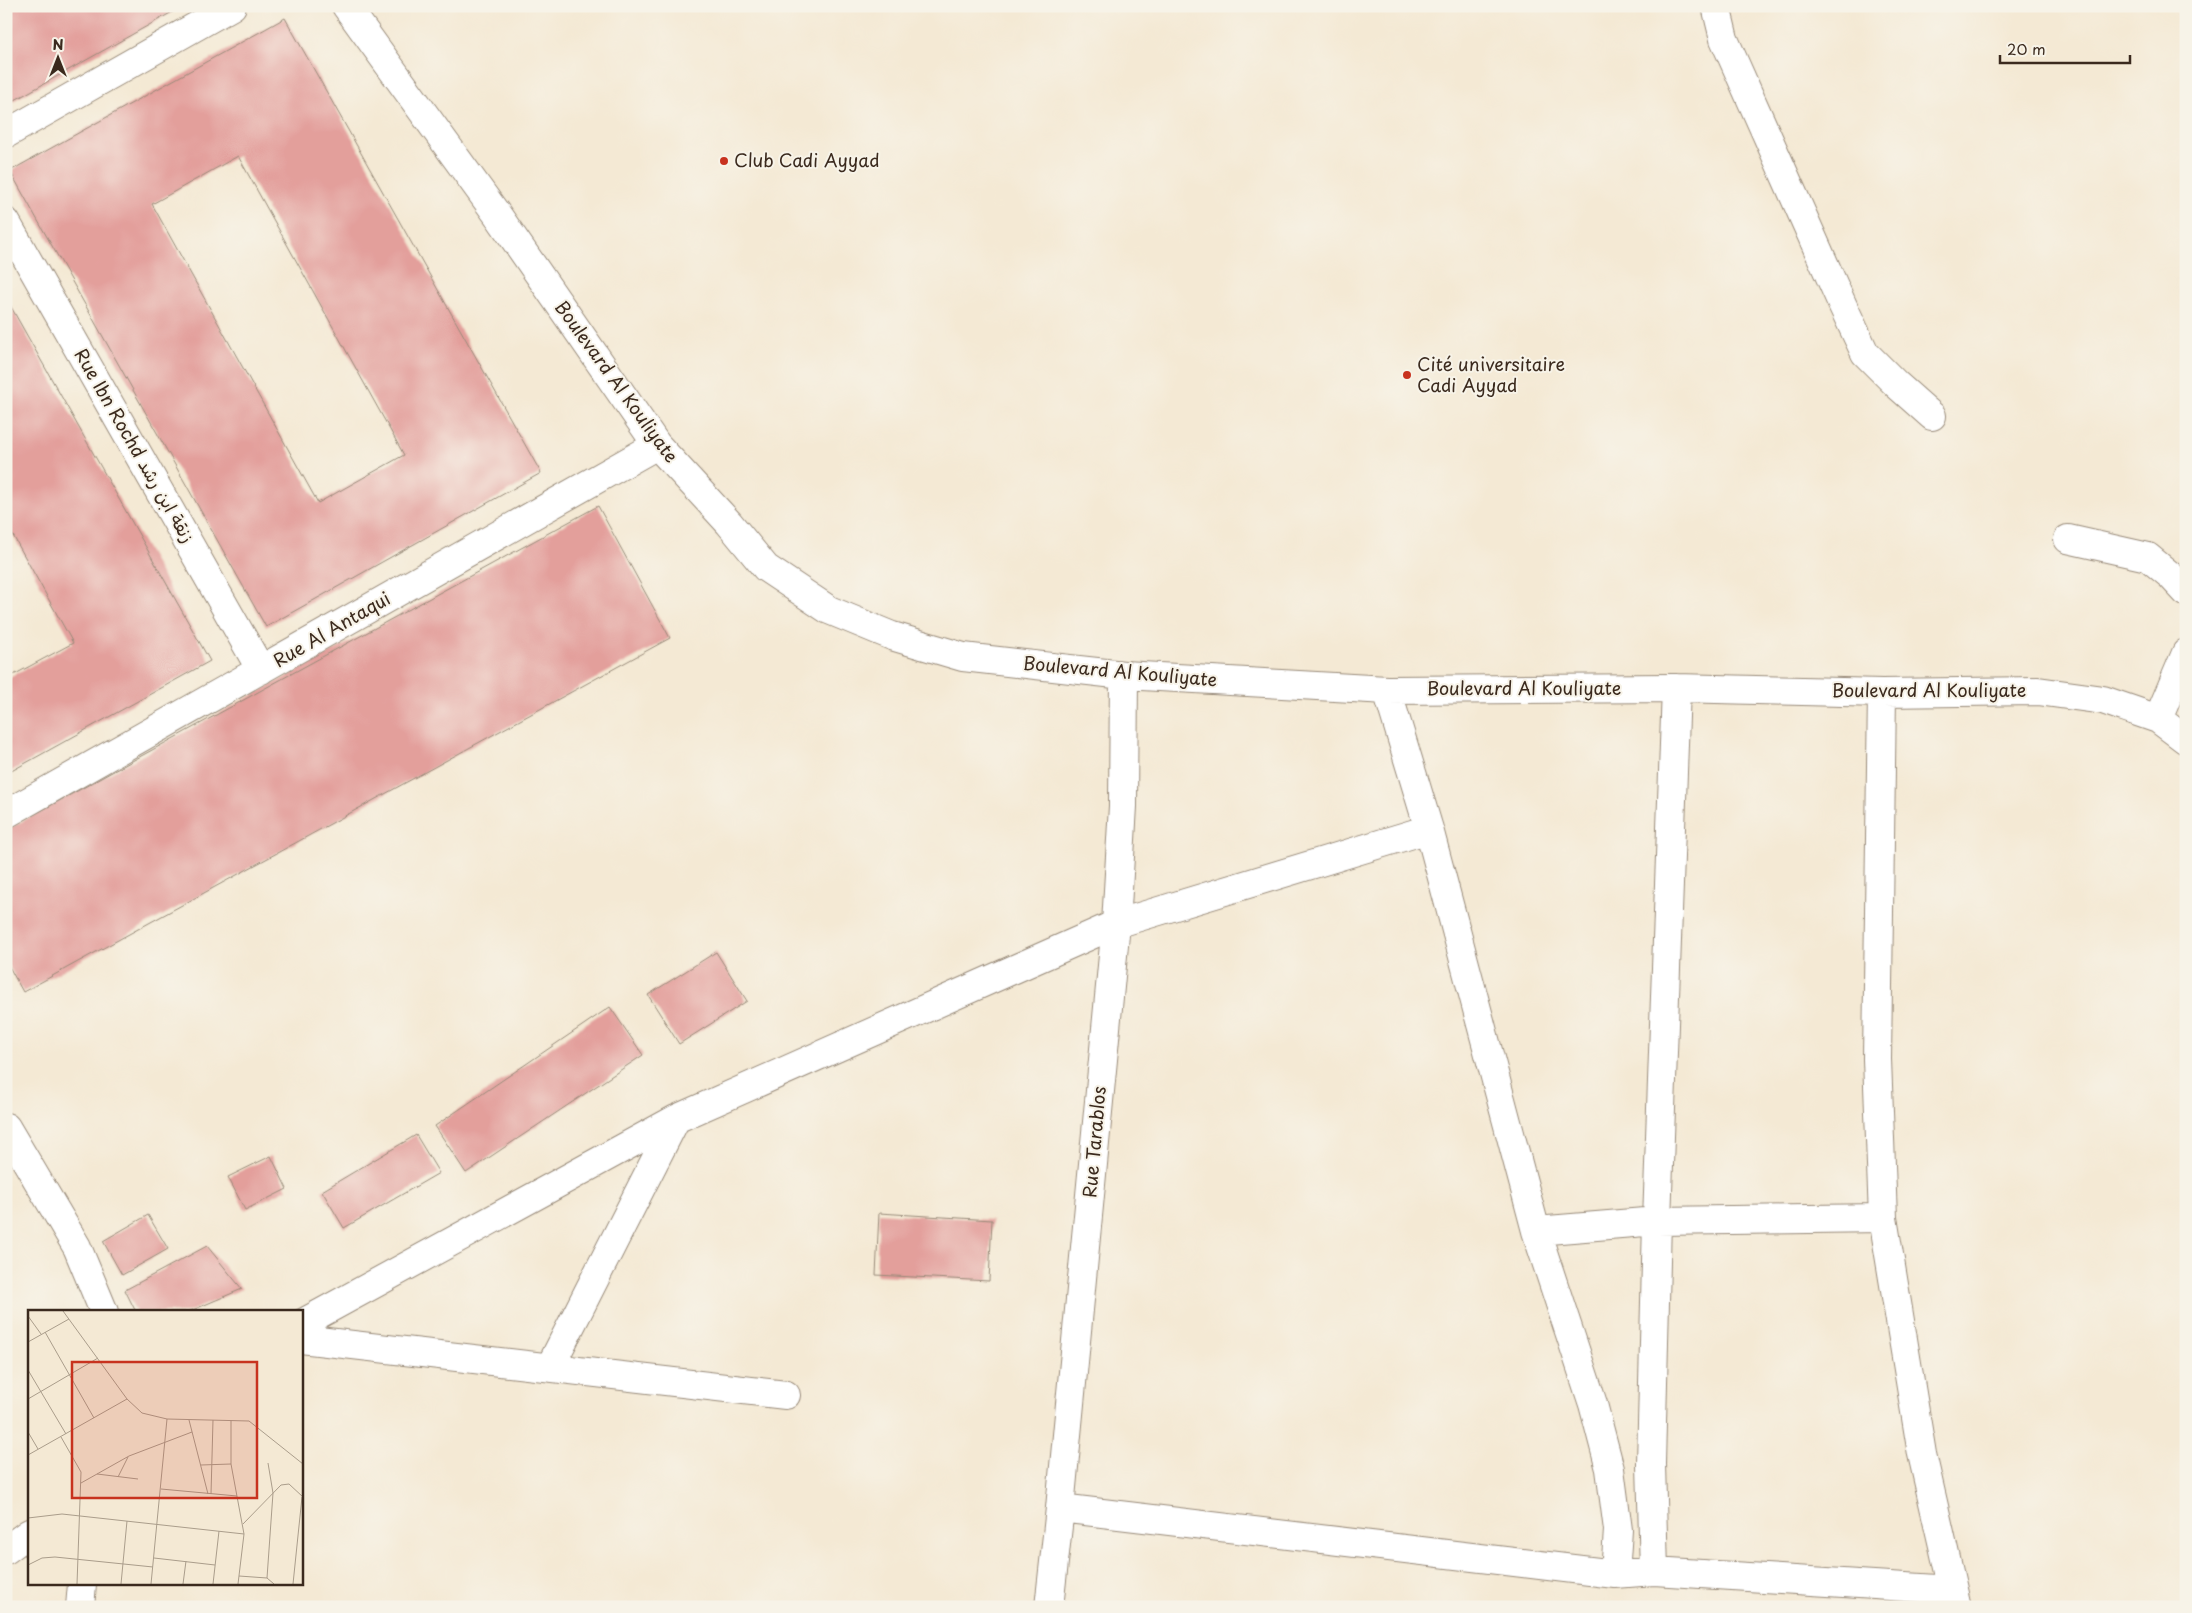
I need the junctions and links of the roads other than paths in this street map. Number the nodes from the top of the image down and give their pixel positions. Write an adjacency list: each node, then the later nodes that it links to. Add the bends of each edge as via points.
1 (232, 6): 4 (street)
2 (346, 6): 7 (street, Boulevard Al Kouliyate, via 499,216)
3 (1716, 6): 6 (street, via 1724,39 1842,306 1866,353)
4 (6, 134)
5 (6, 222): 11 (street, Rue Ibn Rochd زنقة ابن رشد)
6 (1932, 416)
7 (657, 445): 11 (street, Rue Al Antaqui); 12 (street, Boulevard Al Kouliyate, via 766,568 829,610 892,636 963,657)
8 (2068, 539): 9 (street, via 2148,557)
9 (2186, 592)
10 (2186, 652): 16 (street)
11 (262, 670): 18 (street, Rue Al Antaqui)
12 (1124, 675): 14 (street, Boulevard Al Kouliyate); 20 (street, Rue Tarablos, via 1123,806)
13 (1676, 688): 14 (street, Boulevard Al Kouliyate); 15 (street, Boulevard Al Kouliyate); 24 (street)
14 (1387, 690): 19 (street)
15 (1882, 693): 16 (street, Boulevard Al Kouliyate, via 2038,691 2103,700); 23 (street, via 1877,1059)
16 (2158, 719): 17 (street, Boulevard Al Kouliyate)
17 (2186, 740)
18 (6, 814)
19 (1429, 829): 20 (street); 25 (street)
20 (1116, 924): 21 (street); 31 (street, Rue Tarablos)
21 (676, 1119): 27 (street); 29 (street)
22 (6, 1127): 26 (street, via 77,1247)
23 (1883, 1218): 24 (street); 37 (street, via 1922,1454)
24 (1657, 1221): 25 (street); 34 (street, via 1651,1464)
25 (1536, 1231): 35 (street, via 1593,1404 1610,1470 1618,1530)
26 (103, 1310)
27 (302, 1323)
28 (302, 1339): 29 (street)
29 (550, 1367): 30 (street)
30 (786, 1395)
31 (1060, 1508): 35 (street); 39 (street, Rue Tarablos)
32 (28, 1534): 33 (street)
33 (6, 1550)
34 (1654, 1571): 35 (street); 37 (street)
35 (1615, 1574)
36 (82, 1586): 38 (street)
37 (1955, 1599)
38 (80, 1607)
39 (1049, 1607)

